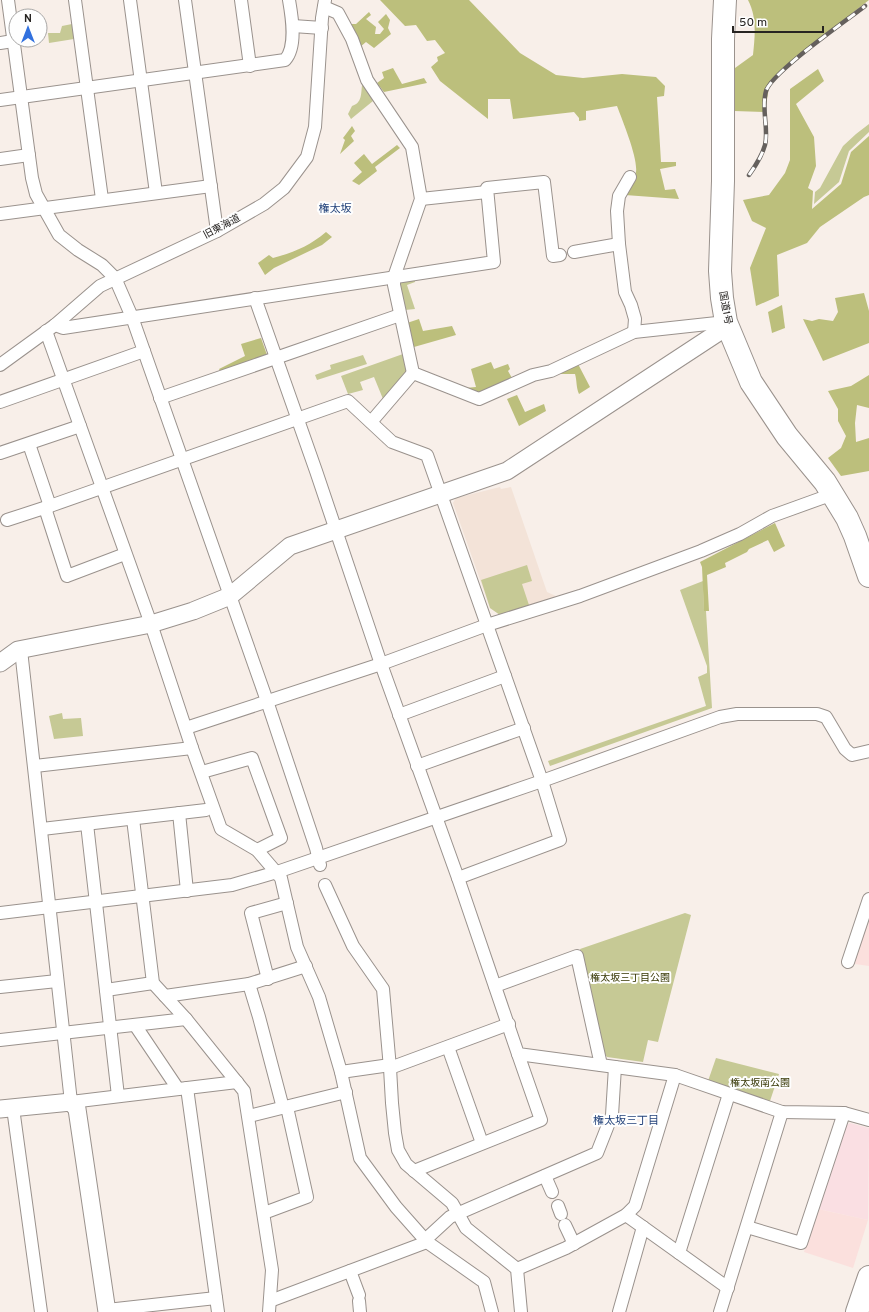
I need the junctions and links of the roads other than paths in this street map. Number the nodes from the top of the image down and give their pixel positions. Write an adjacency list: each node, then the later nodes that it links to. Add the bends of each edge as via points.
1 (75, 0): 14 (street)
2 (130, 0): 13 (street)
3 (184, 0): 12 (street)
4 (241, 0): 11 (street)
5 (289, 0): 8 (street)
6 (725, 0): 36 (highway, 国道1号, via 720,271)
7 (325, 3): 9 (street, 旧東海道); 23 (street, via 338,12 352,39 367,80 412,147)
8 (293, 26): 9 (street); 11 (street, via 289,55 284,60)
9 (322, 28): 27 (street, 旧東海道, via 315,127 307,157 284,188 264,204)
10 (14, 48): 15 (street)
11 (250, 66): 12 (street)
12 (195, 74): 13 (street); 20 (street)
13 (141, 81): 14 (street); 22 (street)
14 (87, 88): 15 (street); 24 (street)
15 (20, 96): 16 (street); 17 (street)
16 (0, 100)
17 (29, 155): 18 (street); 25 (street, via 36,194)
18 (0, 158)
19 (630, 177): 28 (street, via 620,196 617,211)
20 (211, 186): 22 (street); 27 (street)
21 (487, 192): 23 (street); 30 (street, via 487,188 544,182 553,256); 31 (street, via 494,262)
22 (156, 193): 24 (street)
23 (421, 199): 31 (street)
24 (102, 200): 25 (street)
25 (43, 208): 26 (street); 32 (street, via 59,234 102,265)
26 (0, 214)
27 (217, 231): 32 (street, 旧東海道)
28 (619, 244): 29 (street); 38 (street, via 624,292 635,319)
29 (574, 252)
30 (560, 255)
31 (394, 277): 33 (street); 34 (street)
32 (115, 278): 35 (street); 37 (street, 旧東海道, via 100,286)
33 (255, 298): 35 (street); 40 (street)
34 (400, 315): 40 (street); 42 (street)
35 (132, 317): 37 (street); 39 (street)
36 (727, 324): 38 (street); 53 (street, via 507,471); 54 (highway, 国道1号, via 751,382 787,436)
37 (50, 328): 41 (street, 旧東海道); 43 (street)
38 (634, 332): 42 (street, via 552,371 533,375 478,399)
39 (144, 351): 43 (street); 44 (street)
40 (276, 358): 44 (street); 46 (street)
41 (0, 365)
42 (413, 373): 47 (street)
43 (63, 379): 45 (street); 48 (street)
44 (160, 398): 51 (street)
45 (0, 402)
46 (298, 420): 47 (street, via 348,401); 51 (street); 57 (street)
47 (371, 422): 53 (street, via 392,442 427,455)
48 (80, 426): 49 (street); 52 (street)
49 (29, 444): 50 (street); 55 (street)
50 (0, 453)
51 (182, 460): 52 (street); 60 (street)
52 (102, 487): 55 (street); 58 (street)
53 (441, 493): 57 (street); 62 (street)
54 (833, 494): 59 (highway, 国道1号, via 855,536); 62 (street, via 772,516 740,534 690,555 580,596)
55 (48, 507): 56 (street); 58 (street, via 67,576)
56 (7, 520)
57 (335, 530): 60 (street, via 290,546); 65 (street)
58 (125, 554): 61 (street)
59 (869, 576)
60 (230, 596): 61 (street); 67 (street)
61 (151, 624): 63 (street); 69 (street)
62 (488, 625): 65 (street); 66 (street)
63 (22, 650): 64 (street, via 18,650); 73 (street)
64 (0, 663)
65 (381, 664): 67 (street); 68 (street)
66 (505, 676): 68 (street); 70 (street)
67 (267, 702): 69 (street); 84 (street)
68 (399, 715): 74 (street)
69 (186, 728): 71 (street)
70 (524, 728): 74 (street); 76 (street)
71 (192, 748): 73 (street); 75 (street)
72 (869, 751): 76 (street, via 852,755 845,749 826,717 817,714 738,714 720,717)
73 (34, 766): 82 (street)
74 (417, 766): 79 (street)
75 (202, 772): 77 (street); 83 (street, via 252,758 281,838)
76 (542, 781): 79 (street); 86 (street, via 560,840)
77 (209, 809): 78 (street); 83 (street, via 221,829)
78 (179, 813): 80 (street); 88 (street)
79 (436, 817): 84 (street); 86 (street)
80 (133, 819): 81 (street); 89 (street)
81 (87, 824): 82 (street); 91 (street)
82 (42, 829): 93 (street)
83 (257, 850): 85 (street)
84 (319, 861): 85 (street)
85 (277, 872): 88 (street, via 232,885); 92 (street)
86 (458, 878): 101 (street)
87 (325, 885): 114 (street, via 353,946 383,989)
88 (187, 891): 89 (street)
89 (143, 896): 91 (street); 99 (street)
90 (869, 899): 95 (street)
91 (96, 902): 93 (street); 103 (street)
92 (287, 903): 96 (street, via 297,947); 97 (street, via 251,914)
93 (50, 908): 94 (street); 98 (street)
94 (0, 913)
95 (848, 962)
96 (306, 966): 97 (street); 116 (street, via 319,997)
97 (268, 979): 100 (street)
98 (57, 981): 102 (street); 109 (street)
99 (153, 984): 103 (street); 104 (street)
100 (248, 984): 104 (street); 124 (street)
101 (496, 986): 106 (street); 113 (street, via 576,956)
102 (0, 987)
103 (106, 990): 108 (street)
104 (165, 996): 105 (street)
105 (186, 1019): 107 (street); 118 (street)
106 (509, 1024): 111 (street); 112 (street)
107 (135, 1025): 108 (street); 119 (street)
108 (110, 1028): 109 (street); 122 (street)
109 (62, 1033): 110 (street); 123 (street)
110 (0, 1040)
111 (448, 1047): 114 (street); 130 (street)
112 (518, 1054): 113 (street); 130 (street, via 540,1120)
113 (601, 1065): 115 (street)
114 (390, 1066): 116 (street); 131 (street, via 398,1150 406,1164)
115 (615, 1067): 117 (street); 132 (street, via 612,1115 596,1153)
116 (341, 1072): 120 (street)
117 (674, 1075): 121 (street); 135 (street, via 635,1206)
118 (237, 1082): 119 (street); 128 (street, via 244,1091)
119 (182, 1088): 122 (street); 145 (street)
120 (346, 1092): 124 (street); 138 (street, via 360,1158 396,1207)
121 (729, 1094): 126 (street); 140 (street)
122 (118, 1096): 123 (street)
123 (71, 1102): 125 (street); 148 (street, via 78,1109)
124 (285, 1107): 128 (street); 133 (street, via 307,1197)
125 (6, 1109): 149 (street)
126 (782, 1112): 127 (street); 137 (street)
127 (844, 1113): 129 (street); 137 (street, via 801,1243)
128 (249, 1116): 133 (street)
129 (869, 1120)
130 (482, 1143): 131 (street)
131 (414, 1171): 134 (street, via 452,1203)
132 (545, 1176): 134 (street); 139 (street)
133 (264, 1213): 147 (street, via 272,1270)
134 (459, 1214): 138 (street, via 450,1217); 141 (street, via 466,1228)
135 (626, 1215): 136 (street); 139 (street)
136 (643, 1227): 140 (street); 153 (street)
137 (747, 1227): 144 (street)
138 (426, 1241): 142 (street); 151 (street, via 484,1282)
139 (574, 1244): 141 (street)
140 (679, 1253): 144 (street)
141 (517, 1270): 152 (street)
142 (350, 1271): 146 (street); 147 (street)
143 (869, 1277): 155 (highway)
144 (728, 1288): 154 (street)
145 (216, 1298): 148 (street); 150 (street)
146 (359, 1302)
147 (269, 1306)
148 (107, 1311)
149 (41, 1312)
150 (218, 1312)
151 (492, 1312)
152 (521, 1312)
153 (619, 1312)
154 (720, 1312)
155 (857, 1312)

